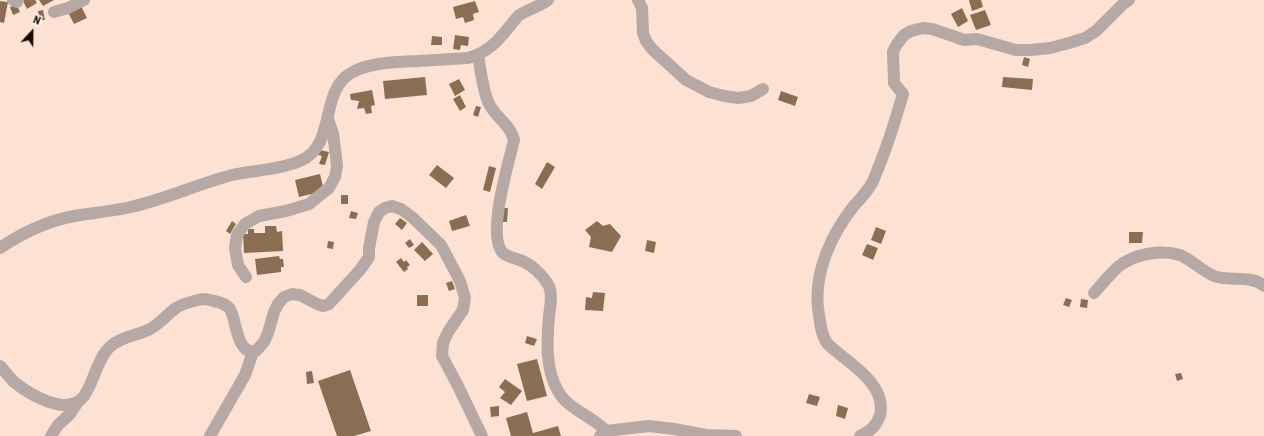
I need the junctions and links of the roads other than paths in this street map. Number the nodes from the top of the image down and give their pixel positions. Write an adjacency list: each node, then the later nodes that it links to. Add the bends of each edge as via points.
1 (84, 0): 5 (street)
2 (548, 0): 6 (street, via 518,16 491,47)
3 (638, 0): 7 (street, via 642,8 643,33 646,41 686,80 709,92 738,98 751,96)
4 (1129, 0): 21 (street, via 1096,31 1079,40 1050,48 1016,50 977,39 964,40 923,28 904,35 897,44 893,52 894,83 903,94 888,145 873,182 828,246 818,292 821,327 827,342 855,367 879,394 882,407 880,417 871,431)
5 (54, 12)
6 (478, 55): 8 (street, via 368,66 355,71 336,88); 16 (street, via 485,94 496,115 507,125 514,140 498,209 498,245 503,253 532,266 549,286 551,295 548,336 552,379 558,392 571,405 601,425)
7 (763, 89)
8 (328, 119): 9 (street, via 316,149 300,161 227,177 130,207 50,222); 10 (street, via 336,149 335,177 329,188 310,204 259,216 245,224 237,235 235,248 238,265)
9 (0, 248)
10 (246, 277)
11 (1264, 286): 12 (street, via 1252,280 1213,276 1182,256 1158,252 1132,259 1119,266)
12 (1094, 293)
13 (253, 352): 15 (street, via 243,347 229,309 220,302 204,299 188,302 176,308 149,330 117,342 108,349 84,396); 18 (street, via 245,375); 19 (street, via 264,342 274,312 284,297 300,295 323,306 330,304 369,257 374,222 379,212 392,206 401,209 441,244 460,281 465,298 463,310 448,332 443,343 442,356)
14 (0, 366): 15 (street, via 13,381 45,400 69,405)
15 (78, 402): 17 (street)
16 (603, 434): 20 (street, via 649,426 706,435)
17 (51, 436)
18 (210, 436)
19 (482, 436)
20 (736, 436)
21 (860, 436)

